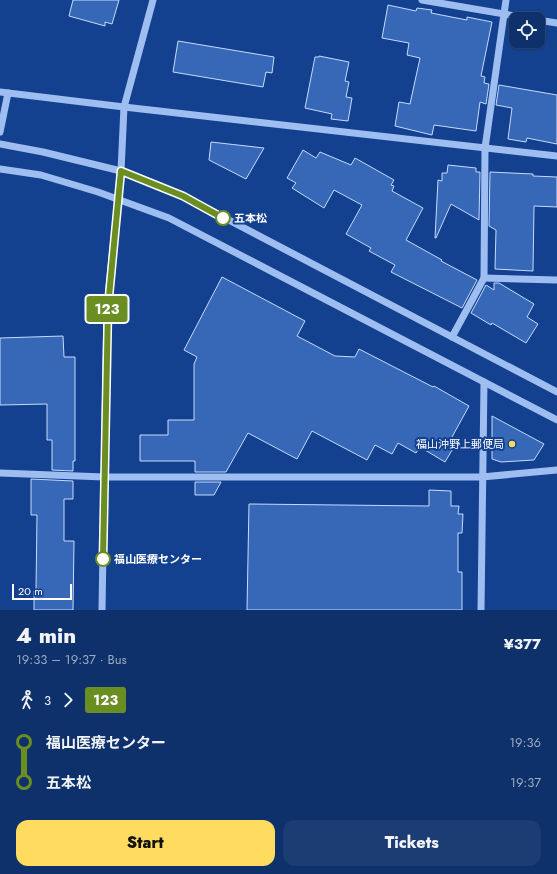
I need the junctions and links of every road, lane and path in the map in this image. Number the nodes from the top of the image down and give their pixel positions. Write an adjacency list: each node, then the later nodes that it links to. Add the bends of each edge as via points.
1 (153, 0): 10 (street)
2 (422, 0): 4 (street)
3 (506, 0): 4 (street)
4 (504, 14): 5 (street); 13 (street)
5 (509, 15)
6 (545, 21): 7 (street)
7 (557, 23)
8 (0, 92): 9 (street)
9 (8, 93): 10 (street); 11 (street)
10 (124, 107): 13 (street); 16 (street)
11 (0, 132)
12 (0, 144): 16 (street)
13 (485, 148): 14 (street); 18 (street)
14 (557, 156)
15 (0, 170): 17 (street, via 41,175)
16 (121, 171): 17 (street); 20 (street, via 183,196)
17 (118, 199): 21 (street, via 169,218); 27 (street, via 108,307)
18 (484, 278): 19 (street); 20 (street)
19 (557, 280)
20 (452, 338): 22 (street)
21 (484, 382): 23 (street); 26 (street)
22 (557, 392)
23 (557, 420)
24 (557, 470): 26 (street)
25 (0, 473): 27 (street)
26 (482, 476): 27 (street); 29 (street)
27 (104, 477): 28 (street)
28 (102, 610)
29 (481, 610)

